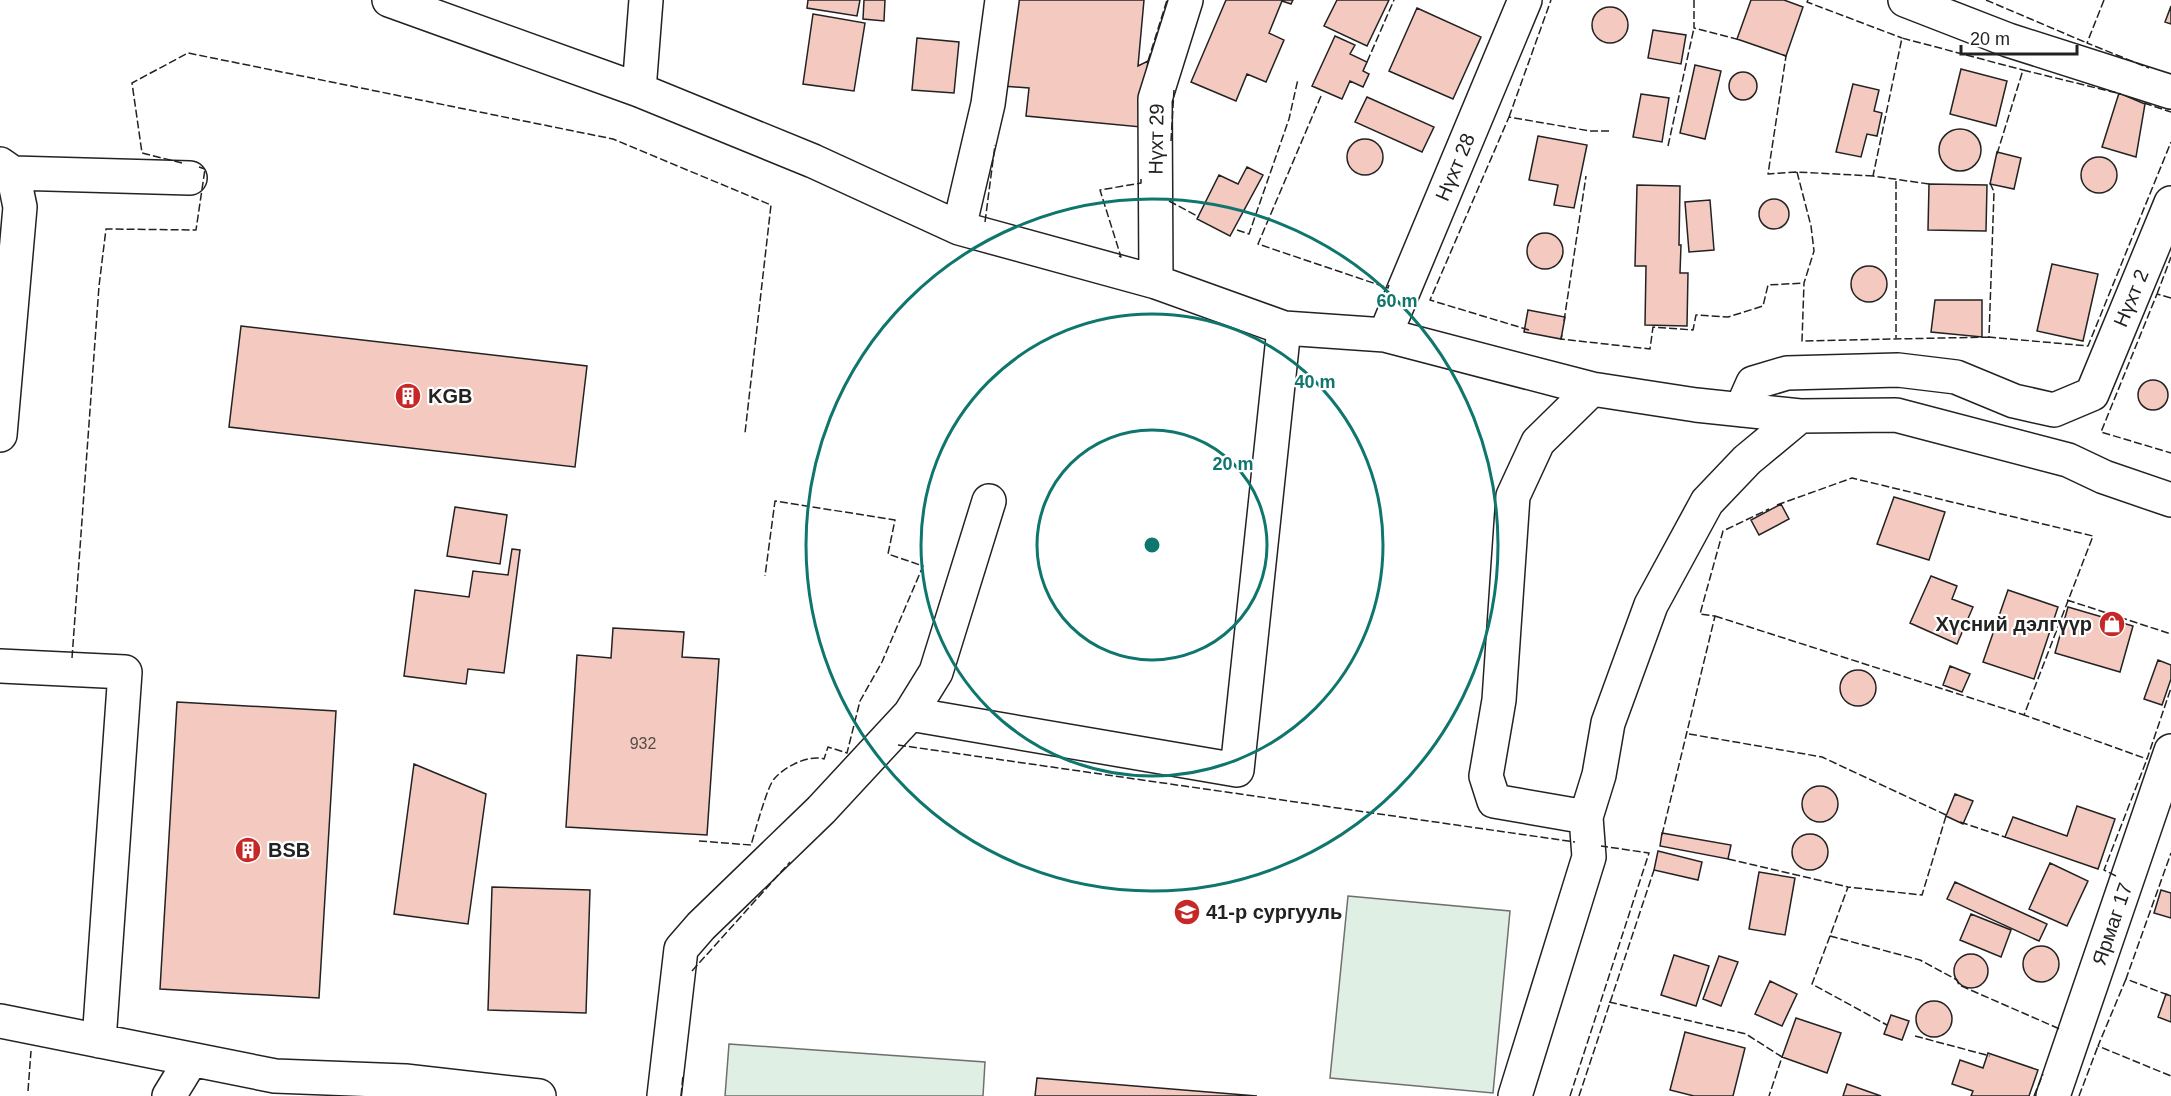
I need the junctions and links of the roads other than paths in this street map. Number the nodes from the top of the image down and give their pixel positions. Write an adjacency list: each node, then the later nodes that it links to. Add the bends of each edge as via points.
1 (389, 0): 7 (street)
2 (646, 0): 7 (street)
3 (1002, 0): 12 (street, via 988,104)
4 (1186, 0): 13 (street, Нүхт 29, via 1155,99)
5 (1525, 0): 15 (street, Нүхт 28)
6 (1905, 0): 8 (street, via 2008,40)
7 (639, 90): 12 (street, via 813,161)
8 (2171, 92)
9 (7, 169): 10 (street); 19 (street, via 20,207)
10 (190, 178)
11 (2171, 203): 17 (street, Нүхт 2, via 2092,394 2054,410 1933,374 1898,370 1787,373 1754,383)
12 (959, 228): 13 (street)
13 (1156, 282): 14 (street)
14 (1284, 328): 15 (street); 23 (street, via 1237,770)
15 (1385, 335): 16 (street)
16 (1592, 389): 17 (street); 25 (street, via 1538,442 1513,496 1499,700 1486,776 1494,801)
17 (1741, 410): 18 (street)
18 (1800, 416): 20 (street, via 1896,415 2068,460); 25 (street, via 1747,460 1707,502 1651,605 1608,723 1599,775)
19 (0, 435)
20 (2171, 500)
21 (989, 501): 23 (street, via 936,672)
22 (0, 666): 27 (street, via 125,672)
23 (910, 714): 31 (street, via 681,949)
24 (2171, 751): 33 (street, Ярмаг 17)
25 (1586, 817): 32 (street, via 1589,856)
26 (0, 1021): 27 (street)
27 (99, 1041): 28 (street)
28 (191, 1060): 29 (street); 30 (street, via 275,1076 405,1081)
29 (169, 1096)
30 (539, 1096)
31 (664, 1096)
32 (1515, 1096)
33 (2053, 1096)

